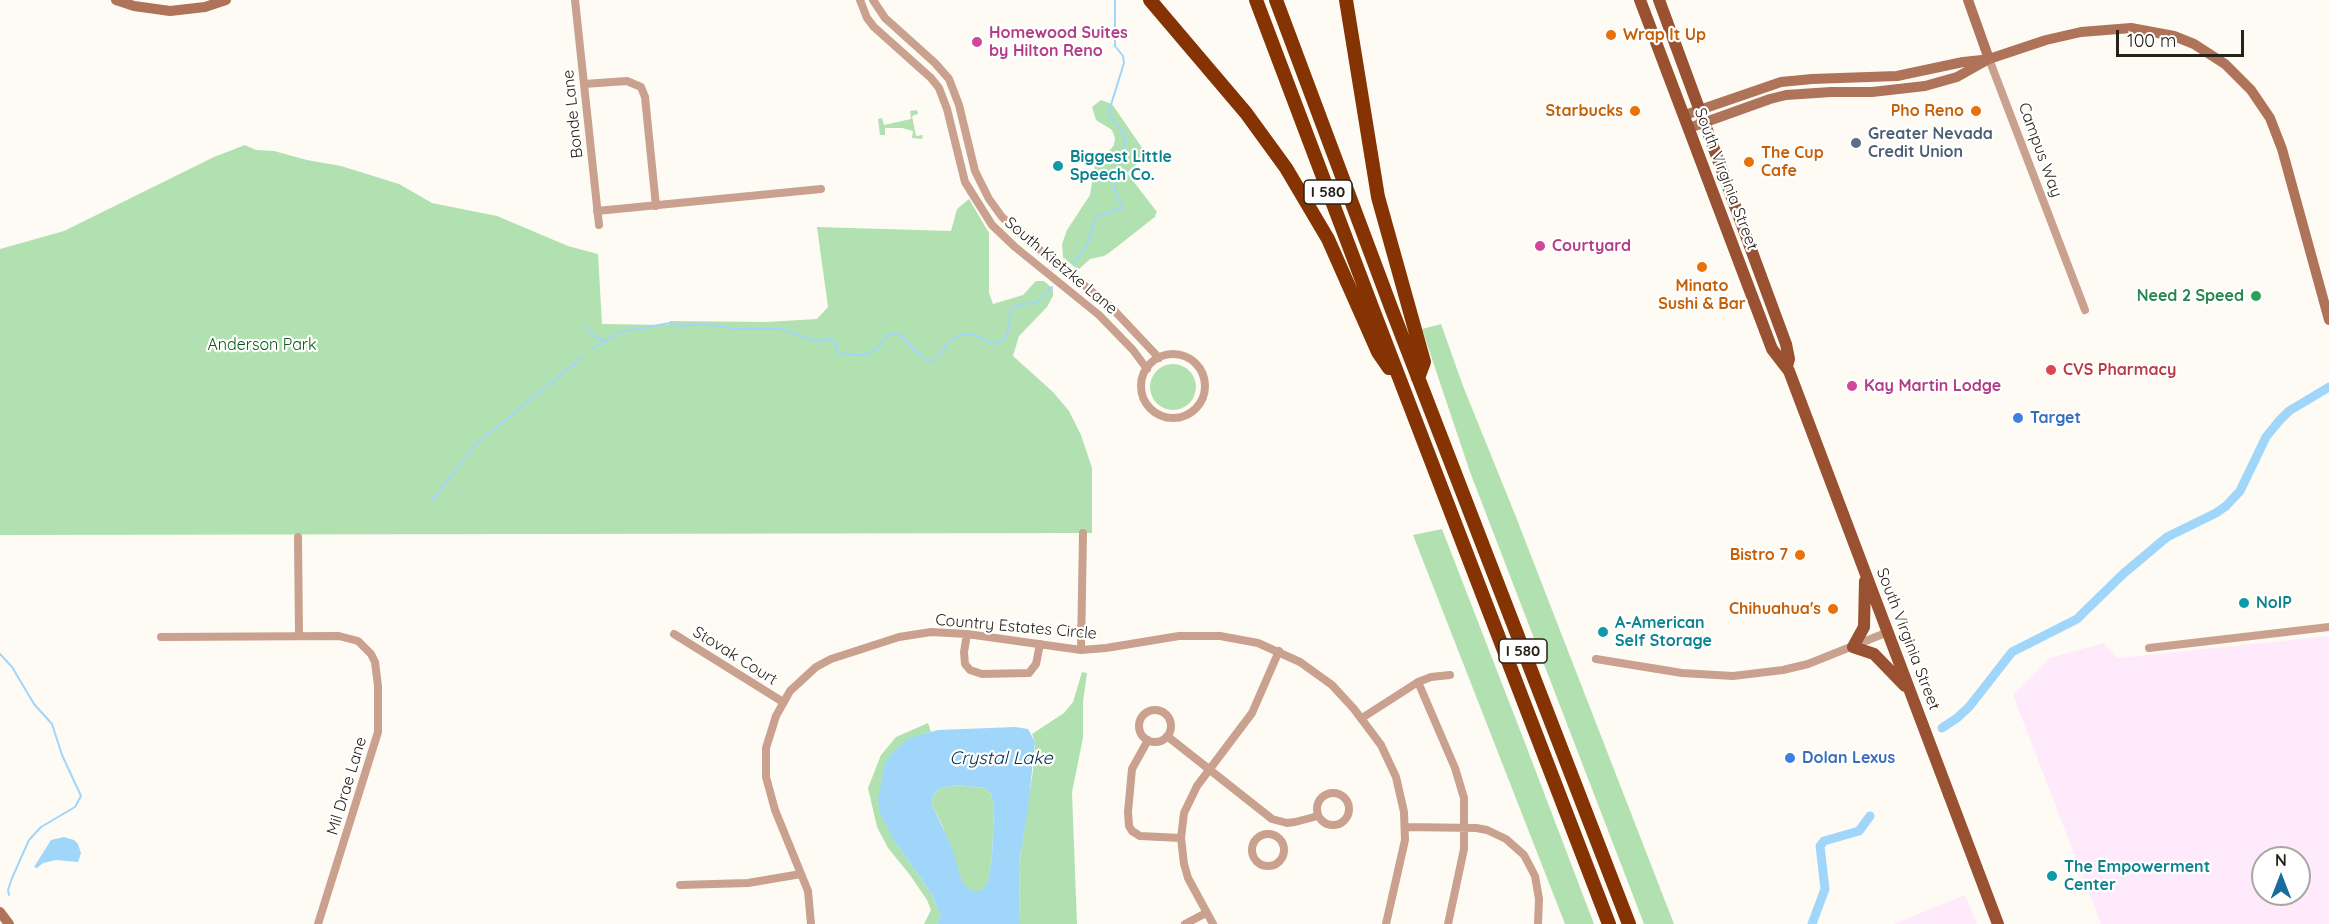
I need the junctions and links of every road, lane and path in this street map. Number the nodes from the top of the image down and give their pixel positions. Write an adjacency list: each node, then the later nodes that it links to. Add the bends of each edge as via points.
1 (116, 0): 2 (street, via 170,11 205,8)
2 (226, 0)
3 (575, 0): 14 (street, Bonde Lane)
4 (860, 0): 27 (street, South Kietzke Lane, via 874,27 939,88 965,182 992,225 1099,315)
5 (873, 0): 25 (street, South Kietzke Lane, via 885,18 949,79 960,105 975,171 1002,217 1110,306)
6 (1150, 0): 29 (highway, via 1246,112 1286,168 1328,239 1378,352)
7 (1256, 0): 29 (highway, I 580)
8 (1276, 0): 28 (highway, I 580)
9 (1346, 0): 28 (highway, via 1378,197 1424,362)
10 (1640, 0): 16 (main road, South Virginia Street)
11 (1659, 0): 15 (main road, South Virginia Street)
12 (1968, 0): 13 (street, Campus Way)
13 (1989, 59): 15 (street, via 1897,76 1781,82); 17 (street, via 1957,76 1925,86 1786,96); 23 (street, Campus Way); 24 (street, via 2061,36 2131,28 2174,36 2225,64 2251,90 2275,129)
14 (584, 84): 20 (street, via 627,81 641,87); 21 (street, Bonde Lane)
15 (1700, 110): 16 (street); 17 (main road, South Virginia Street)
16 (1685, 115): 18 (main road, South Virginia Street)
17 (1704, 124): 18 (street); 26 (main road, South Virginia Street, via 1786,344)
18 (1689, 128): 26 (main road, South Virginia Street, via 1772,349)
19 (821, 189): 20 (street)
20 (656, 206): 21 (street)
21 (597, 212): 22 (street, Bonde Lane)
22 (599, 225)
23 (2085, 310)
24 (2329, 320)
25 (1159, 358): 27 (street); 27 (street, via 1174,354 1187,357 1200,368 1205,388 1193,411 1176,418 1165,417 1147,405 1141,387)
26 (1787, 366): 32 (main road, South Virginia Street)
27 (1147, 369)
28 (1418, 378): 72 (highway, I 580)
29 (1401, 384): 71 (highway, I 580)
30 (1083, 533): 42 (street)
31 (298, 537): 37 (street)
32 (1865, 574): 34 (main road, South Virginia Street); 40 (main road, via 1864,627)
33 (2329, 627): 41 (street)
34 (1888, 632): 40 (street); 47 (main road, South Virginia Street)
35 (674, 634): 48 (street, Stovak Court)
36 (967, 634): 39 (street, Country Estates Circle); 39 (street, via 965,664 982,674 1029,673 1036,664); 48 (street, Country Estates Circle, via 907,635 846,653 816,667)
37 (299, 636): 38 (street, Mil Drae Lane); 64 (street, Mil Drae Lane, via 339,636 358,641 375,662 378,686 375,745)
38 (161, 637)
39 (1040, 644): 42 (street, Country Estates Circle)
40 (1853, 647): 44 (street, via 1783,670 1733,676 1682,673); 47 (main road, via 1880,659)
41 (2149, 648)
42 (1081, 650): 43 (street, Country Estates Circle, via 1199,635 1238,639)
43 (1279, 651): 49 (street, Country Estates Circle, via 1332,685); 52 (street, via 1252,713)
44 (1596, 659)
45 (1450, 675): 46 (street)
46 (1418, 682): 49 (street); 56 (street, via 1461,784)
47 (1910, 692): 73 (main road, South Virginia Street)
48 (783, 702): 59 (street, Country Estates Circle, via 770,731 766,777)
49 (1362, 718): 55 (street, Country Estates Circle, via 1390,762 1401,794)
50 (1167, 736): 51 (street); 51 (street, via 1169,718 1154,710 1140,721 1141,733); 52 (street)
51 (1148, 740): 58 (street, via 1132,769 1129,826 1140,836)
52 (1210, 770): 54 (street); 58 (street, via 1189,800)
53 (1318, 816): 53 (street, via 1328,824 1341,823 1348,806 1341,796 1328,794 1318,803); 54 (street, via 1295,822)
54 (1278, 821): 57 (street)
55 (1405, 827): 56 (street); 68 (street, Country Estates Circle)
56 (1466, 827): 69 (street); 70 (street, via 1497,834 1524,855 1538,887)
57 (1273, 836): 57 (street, via 1259,837 1252,848 1255,859 1266,866 1277,863 1284,852 1281,841)
58 (1181, 838): 62 (street, via 1184,864)
59 (801, 874): 60 (street, via 748,883); 65 (street, Country Estates Circle)
60 (680, 885)
61 (0, 912): 63 (street)
62 (1206, 913): 66 (street); 67 (street)
63 (9, 924)
64 (318, 924)
65 (811, 924)
66 (1185, 924)
67 (1213, 924)
68 (1386, 924)
69 (1448, 924)
70 (1538, 924)
71 (1609, 924)
72 (1629, 924)
73 (1998, 924)

